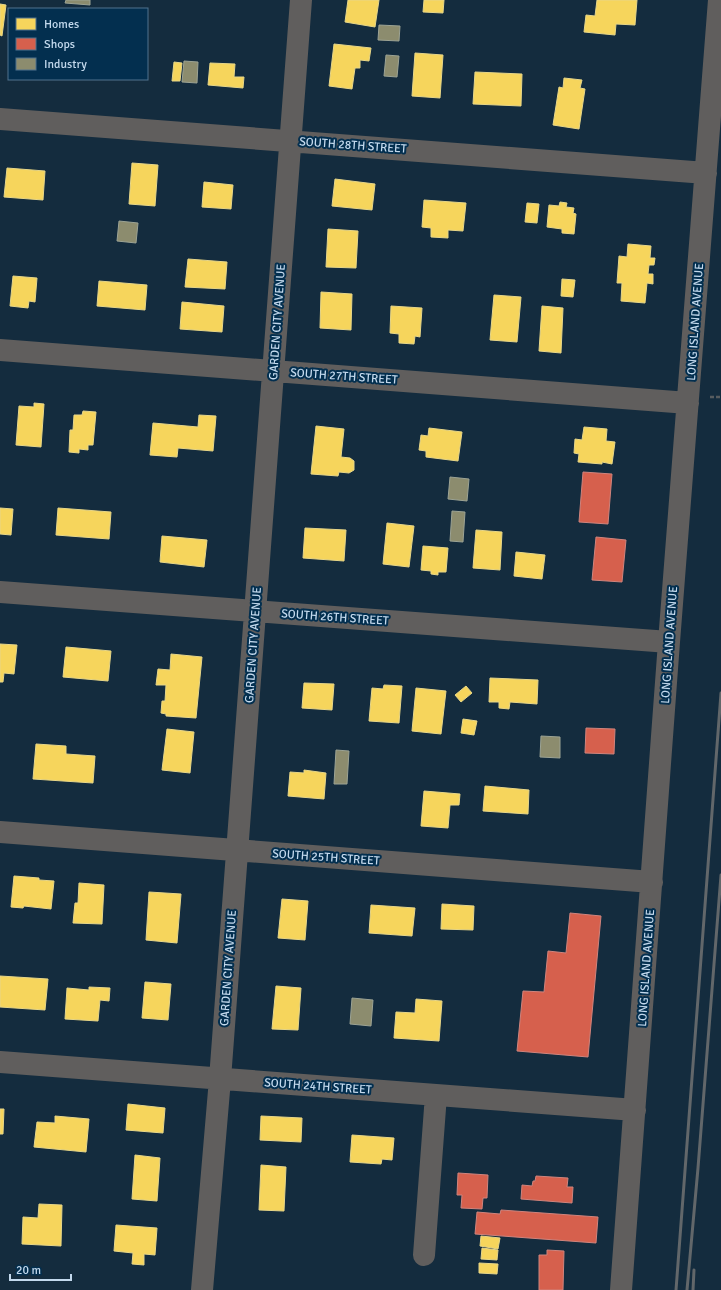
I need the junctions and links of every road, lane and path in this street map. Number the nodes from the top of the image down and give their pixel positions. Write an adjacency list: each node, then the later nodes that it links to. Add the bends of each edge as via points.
1 (301, 0): 4 (street, GARDEN CITY AVENUE)
2 (719, 0): 5 (street, LONG ISLAND AVENUE)
3 (0, 119): 4 (street, SOUTH 28TH STREET)
4 (290, 141): 5 (street, SOUTH 28TH STREET); 7 (street, GARDEN CITY AVENUE)
5 (706, 173): 10 (street, LONG ISLAND AVENUE)
6 (0, 350): 7 (street, SOUTH 27TH STREET)
7 (273, 371): 10 (street, SOUTH 27TH STREET); 12 (street, GARDEN CITY AVENUE)
8 (710, 397): 9 (path)
9 (721, 397)
10 (688, 403): 13 (street, LONG ISLAND AVENUE)
11 (0, 592): 12 (street, SOUTH 26TH STREET)
12 (255, 611): 13 (street, SOUTH 26TH STREET); 15 (street, GARDEN CITY AVENUE)
13 (669, 642): 16 (street, LONG ISLAND AVENUE)
14 (0, 832): 15 (street, SOUTH 25TH STREET)
15 (237, 850): 16 (street, SOUTH 25TH STREET); 18 (street, GARDEN CITY AVENUE)
16 (652, 882): 20 (street, LONG ISLAND AVENUE)
17 (0, 1062): 18 (street, SOUTH 24TH STREET)
18 (220, 1079): 19 (street, SOUTH 24TH STREET); 22 (street, GARDEN CITY AVENUE)
19 (436, 1095): 20 (street, SOUTH 24TH STREET); 21 (street)
20 (635, 1110): 23 (street, LONG ISLAND AVENUE)
21 (424, 1255)
22 (202, 1290)
23 (621, 1290)

